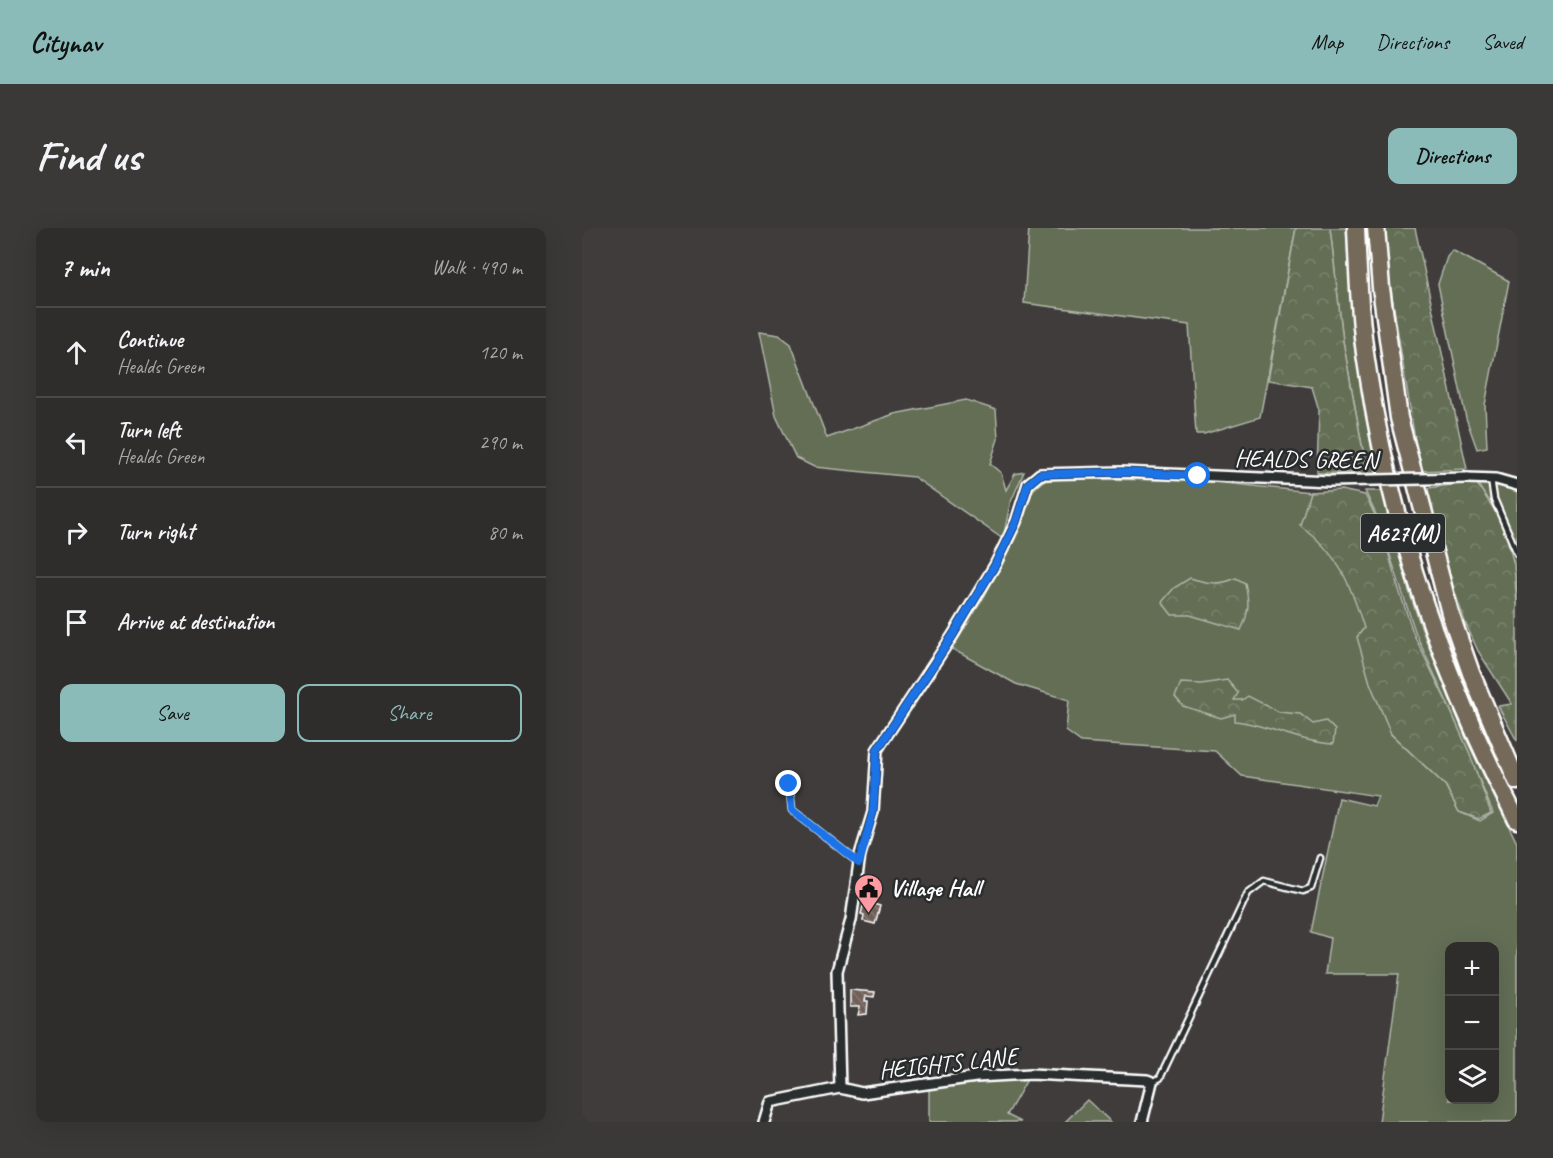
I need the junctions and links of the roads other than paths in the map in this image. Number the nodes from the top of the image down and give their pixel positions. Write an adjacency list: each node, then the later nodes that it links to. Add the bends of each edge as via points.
1 (1356, 228): 8 (highway, A627(M), via 1368,372 1401,528 1462,707)
2 (1376, 228): 6 (highway, A627(M), via 1399,418 1450,613)
3 (1491, 479): 4 (street, HEALDS GREEN); 5 (lane, via 1494,499); 10 (street, HEALDS GREEN, bridge, via 1330,481 1121,472 1040,474 1028,484 1016,522 995,565 877,750 873,812)
4 (1517, 485)
5 (1517, 553)
6 (1517, 781)
7 (789, 784): 10 (lane, via 792,810)
8 (1517, 820)
9 (1320, 858): 11 (lane, via 1311,888 1303,891 1264,881 1248,893 1160,1078)
10 (859, 863): 12 (street, HEALDS GREEN, via 837,971)
11 (1152, 1083): 12 (street, HEIGHTS LANE, via 1031,1074 976,1077 862,1093); 14 (street)
12 (840, 1088): 13 (street, HEIGHTS LANE, via 770,1102)
13 (764, 1122)
14 (1142, 1122)

